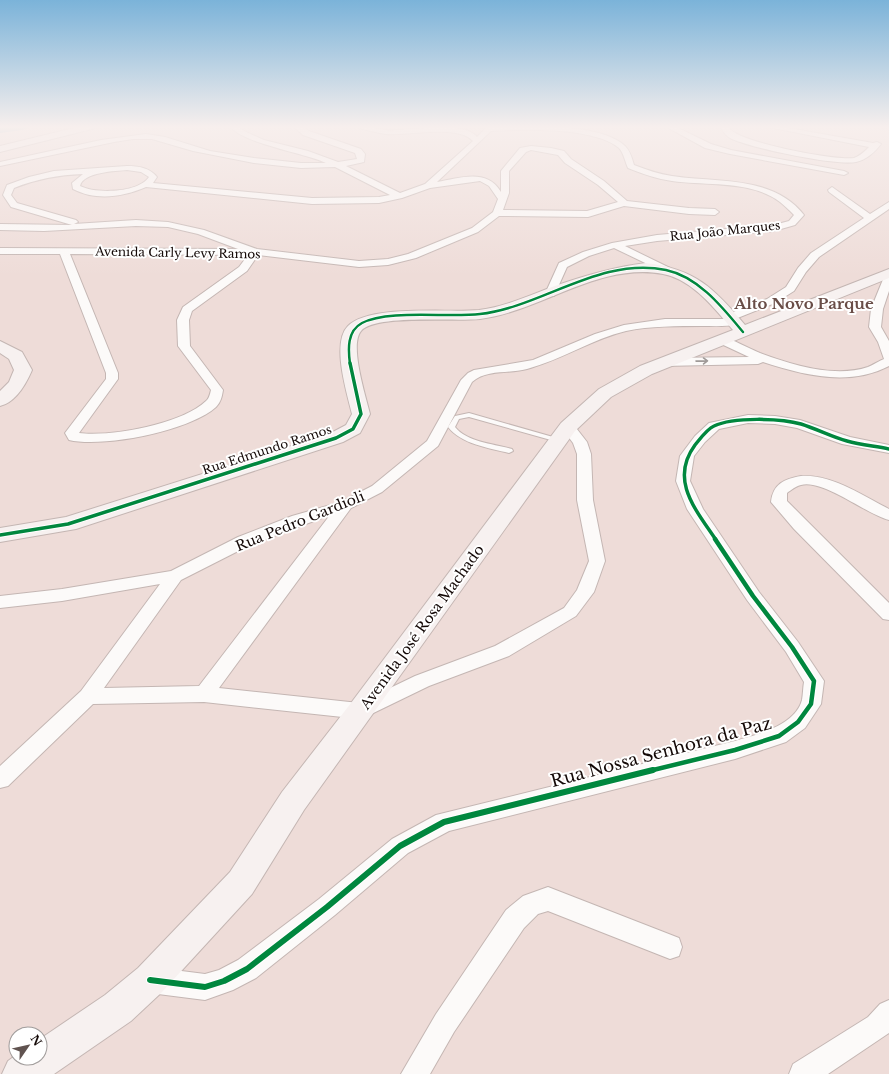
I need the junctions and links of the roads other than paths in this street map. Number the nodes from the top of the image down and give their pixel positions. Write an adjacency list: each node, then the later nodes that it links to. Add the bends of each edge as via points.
1 (36, 176): 19 (street, via 10,187 7,195 14,205)
2 (86, 176): 9 (street, via 80,178 76,187 88,193 125,192)
3 (152, 176): 9 (street, via 151,181)
4 (361, 176): 12 (street)
5 (439, 176): 10 (street)
6 (505, 176): 13 (street, Avenida Carly Levy Ramos)
7 (591, 176): 14 (street, Avenida Carly Levy Ramos)
8 (656, 176): 21 (street, Rua João Marques, via 720,182 763,191 791,204 799,215 792,223 774,228 658,238)
9 (146, 185): 12 (street, via 312,200 360,201)
10 (428, 186): 12 (street); 13 (street, via 481,179 492,184)
11 (832, 190): 18 (street)
12 (399, 196)
13 (503, 199): 17 (street, Avenida Carly Levy Ramos)
14 (624, 203): 16 (street); 17 (street, via 588,214)
15 (889, 205): 18 (street)
16 (715, 212)
17 (497, 213): 24 (street, Avenida Carly Levy Ramos, via 475,230 412,256 388,262 359,264)
18 (870, 218): 29 (street, via 815,255 790,290)
19 (90, 226): 20 (street); 24 (street, via 140,223 182,227)
20 (0, 227)
21 (615, 245): 25 (street, Rua Edmundo Ramos); 28 (street, Rua João Marques, via 586,254 563,265)
22 (0, 251): 23 (street, Avenida Carly Levy Ramos)
23 (64, 252): 24 (street, Avenida Carly Levy Ramos); 24 (street, via 112,373 112,379 72,433 74,437 80,438 132,435 183,420 213,403 217,390 184,346 183,320 187,308 243,269)
24 (255, 252)
25 (666, 270): 28 (street, Rua Edmundo Ramos, via 637,268 576,282); 29 (street, Rua Edmundo Ramos, via 698,285)
26 (889, 274): 29 (street, Avenida José Rosa Machado)
27 (889, 277): 31 (street, via 877,309 875,327)
28 (550, 294): 41 (street, Rua Edmundo Ramos, via 475,315 387,317 357,326 349,339 352,380 361,414 353,429 336,438 68,524)
29 (732, 328): 32 (street, via 748,354); 34 (street, Avenida José Rosa Machado); 39 (street, Rua Pedro Gardioli, via 668,323 625,328 546,360 471,375 433,443 377,489)
30 (0, 346): 35 (street, via 16,356 22,370 17,384)
31 (889, 357)
32 (766, 360): 33 (street, via 841,375 871,372); 34 (street, one-way to 32)
33 (889, 361)
34 (663, 362): 36 (street, Avenida José Rosa Machado, via 605,393)
35 (0, 401)
36 (563, 434): 38 (lane, via 469,415 457,417 451,427 453,432 461,436); 47 (street, Avenida José Rosa Machado); 47 (street, via 580,442 584,454 585,500 598,561 585,592 570,612 502,651 422,681)
37 (889, 449): 50 (street, Rua Nossa Senhora da Paz, via 847,440 800,424 748,419 714,426 687,456 683,481 695,509 814,681 811,704 798,722 779,736 735,750 444,822 400,846 247,969 205,987)
38 (509, 451)
39 (346, 505): 42 (street, Rua Pedro Gardioli, via 244,541); 45 (street)
40 (889, 515): 44 (street, via 825,484 805,480 790,483 780,491 779,502 784,508)
41 (0, 534)
42 (174, 576): 43 (street, Rua Pedro Gardioli, via 62,595); 46 (street)
43 (0, 602)
44 (889, 614)
45 (204, 694): 46 (street); 47 (street)
46 (88, 696): 48 (street)
47 (362, 711): 50 (street, Avenida José Rosa Machado, via 293,801 240,883)
48 (0, 779)
49 (670, 947): 53 (street, via 548,899 531,904 514,919 445,1023)
50 (150, 980): 52 (street, Avenida José Rosa Machado, via 118,1008)
51 (889, 1013): 54 (street, via 877,1026)
52 (21, 1074)
53 (415, 1074)
54 (803, 1074)

